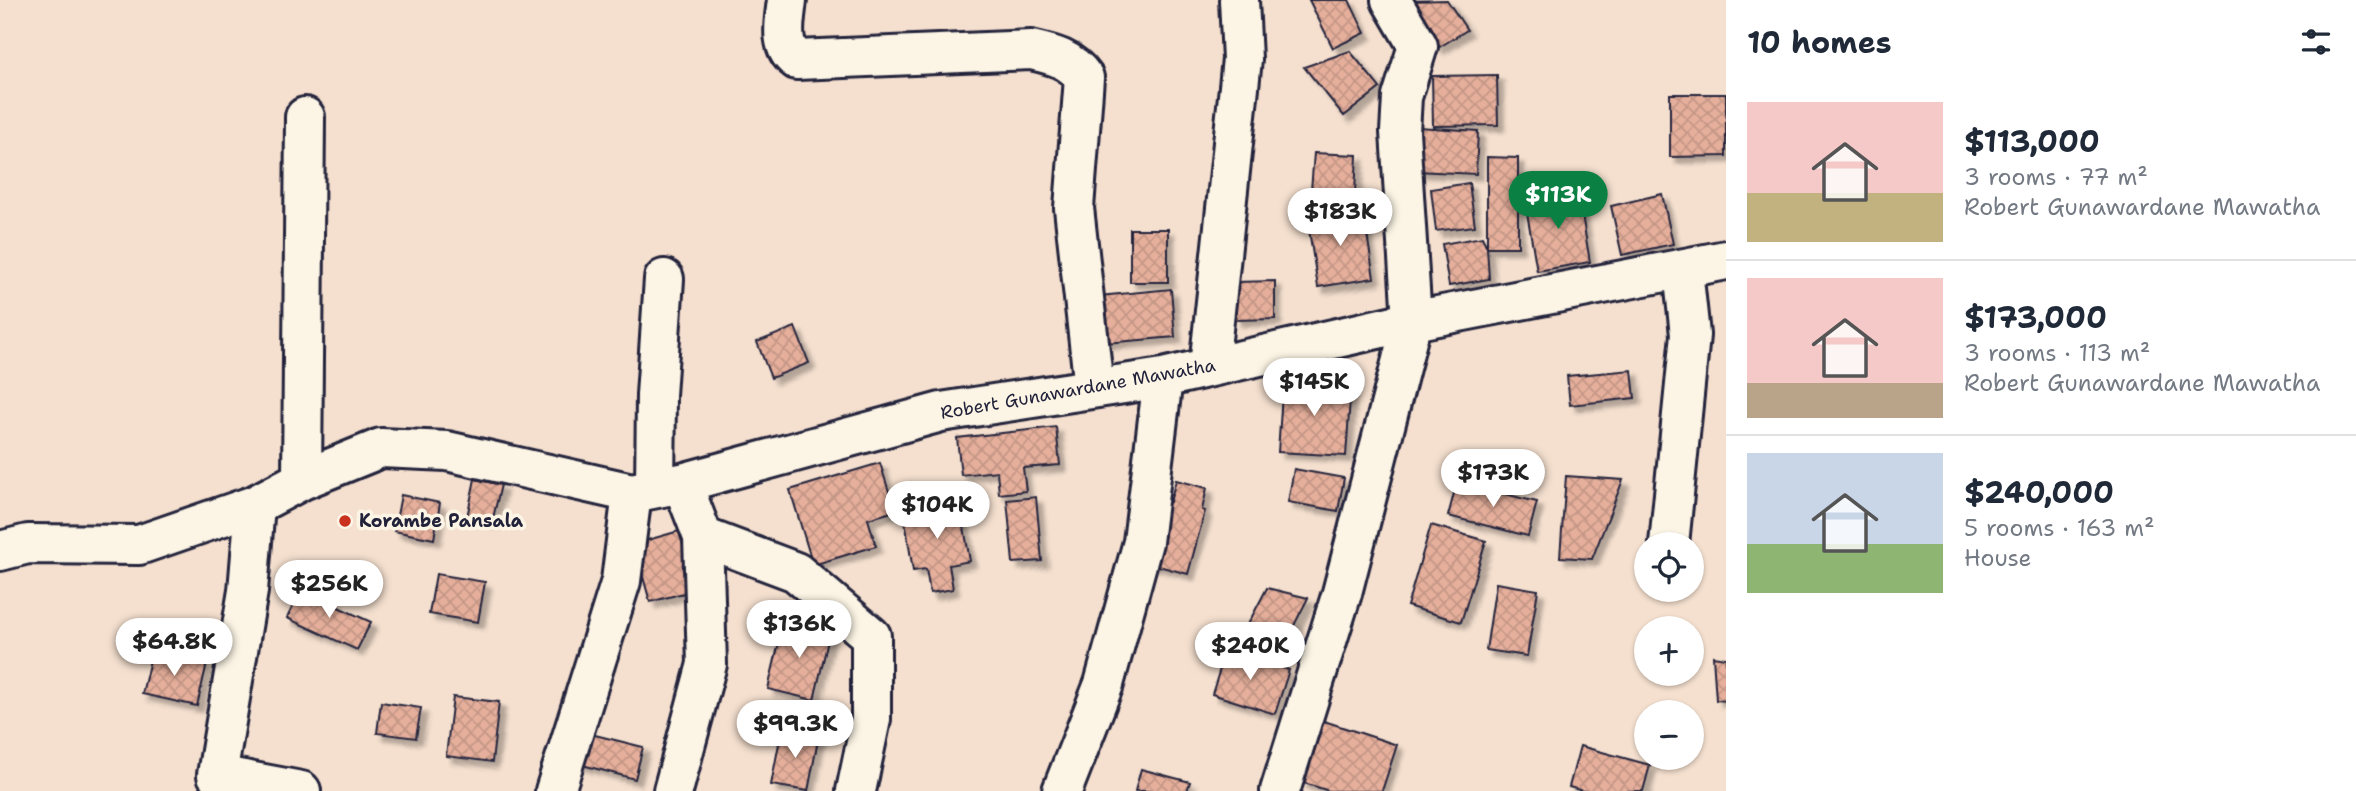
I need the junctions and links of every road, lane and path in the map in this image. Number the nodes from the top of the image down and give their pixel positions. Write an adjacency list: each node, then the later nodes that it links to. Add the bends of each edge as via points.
1 (787, 0): 11 (street, via 784,35 786,47 797,60 1031,50 1060,57 1076,67 1084,78 1074,208)
2 (1239, 0): 9 (street, via 1242,59)
3 (1391, 0): 8 (street, via 1418,46 1402,97 1400,132)
4 (305, 117): 12 (street)
5 (1726, 260): 6 (street, Robert Gunawardane Mawatha)
6 (1683, 270): 8 (street, Robert Gunawardane Mawatha); 15 (street, via 1690,335)
7 (664, 279): 13 (street, via 656,395)
8 (1412, 321): 9 (street, Robert Gunawardane Mawatha); 23 (street, via 1342,593)
9 (1209, 367): 10 (street, Robert Gunawardane Mawatha)
10 (1163, 377): 11 (street, Robert Gunawardane Mawatha); 22 (street, via 1143,542 1104,684)
11 (1094, 388): 13 (street, Robert Gunawardane Mawatha, via 941,412)
12 (302, 480): 13 (street, Robert Gunawardane Mawatha, via 380,448 447,451); 14 (street, Robert Gunawardane Mawatha)
13 (656, 488): 16 (street); 19 (street, via 621,581)
14 (255, 505): 17 (street, Robert Gunawardane Mawatha, via 139,545 28,544); 18 (street, via 248,591 217,775)
15 (1670, 532)
16 (703, 537): 20 (street, via 707,664); 21 (street, via 796,572 871,636 871,719)
17 (0, 551)
18 (301, 791)
19 (555, 791)
20 (673, 791)
21 (856, 791)
22 (1062, 791)
23 (1280, 791)

